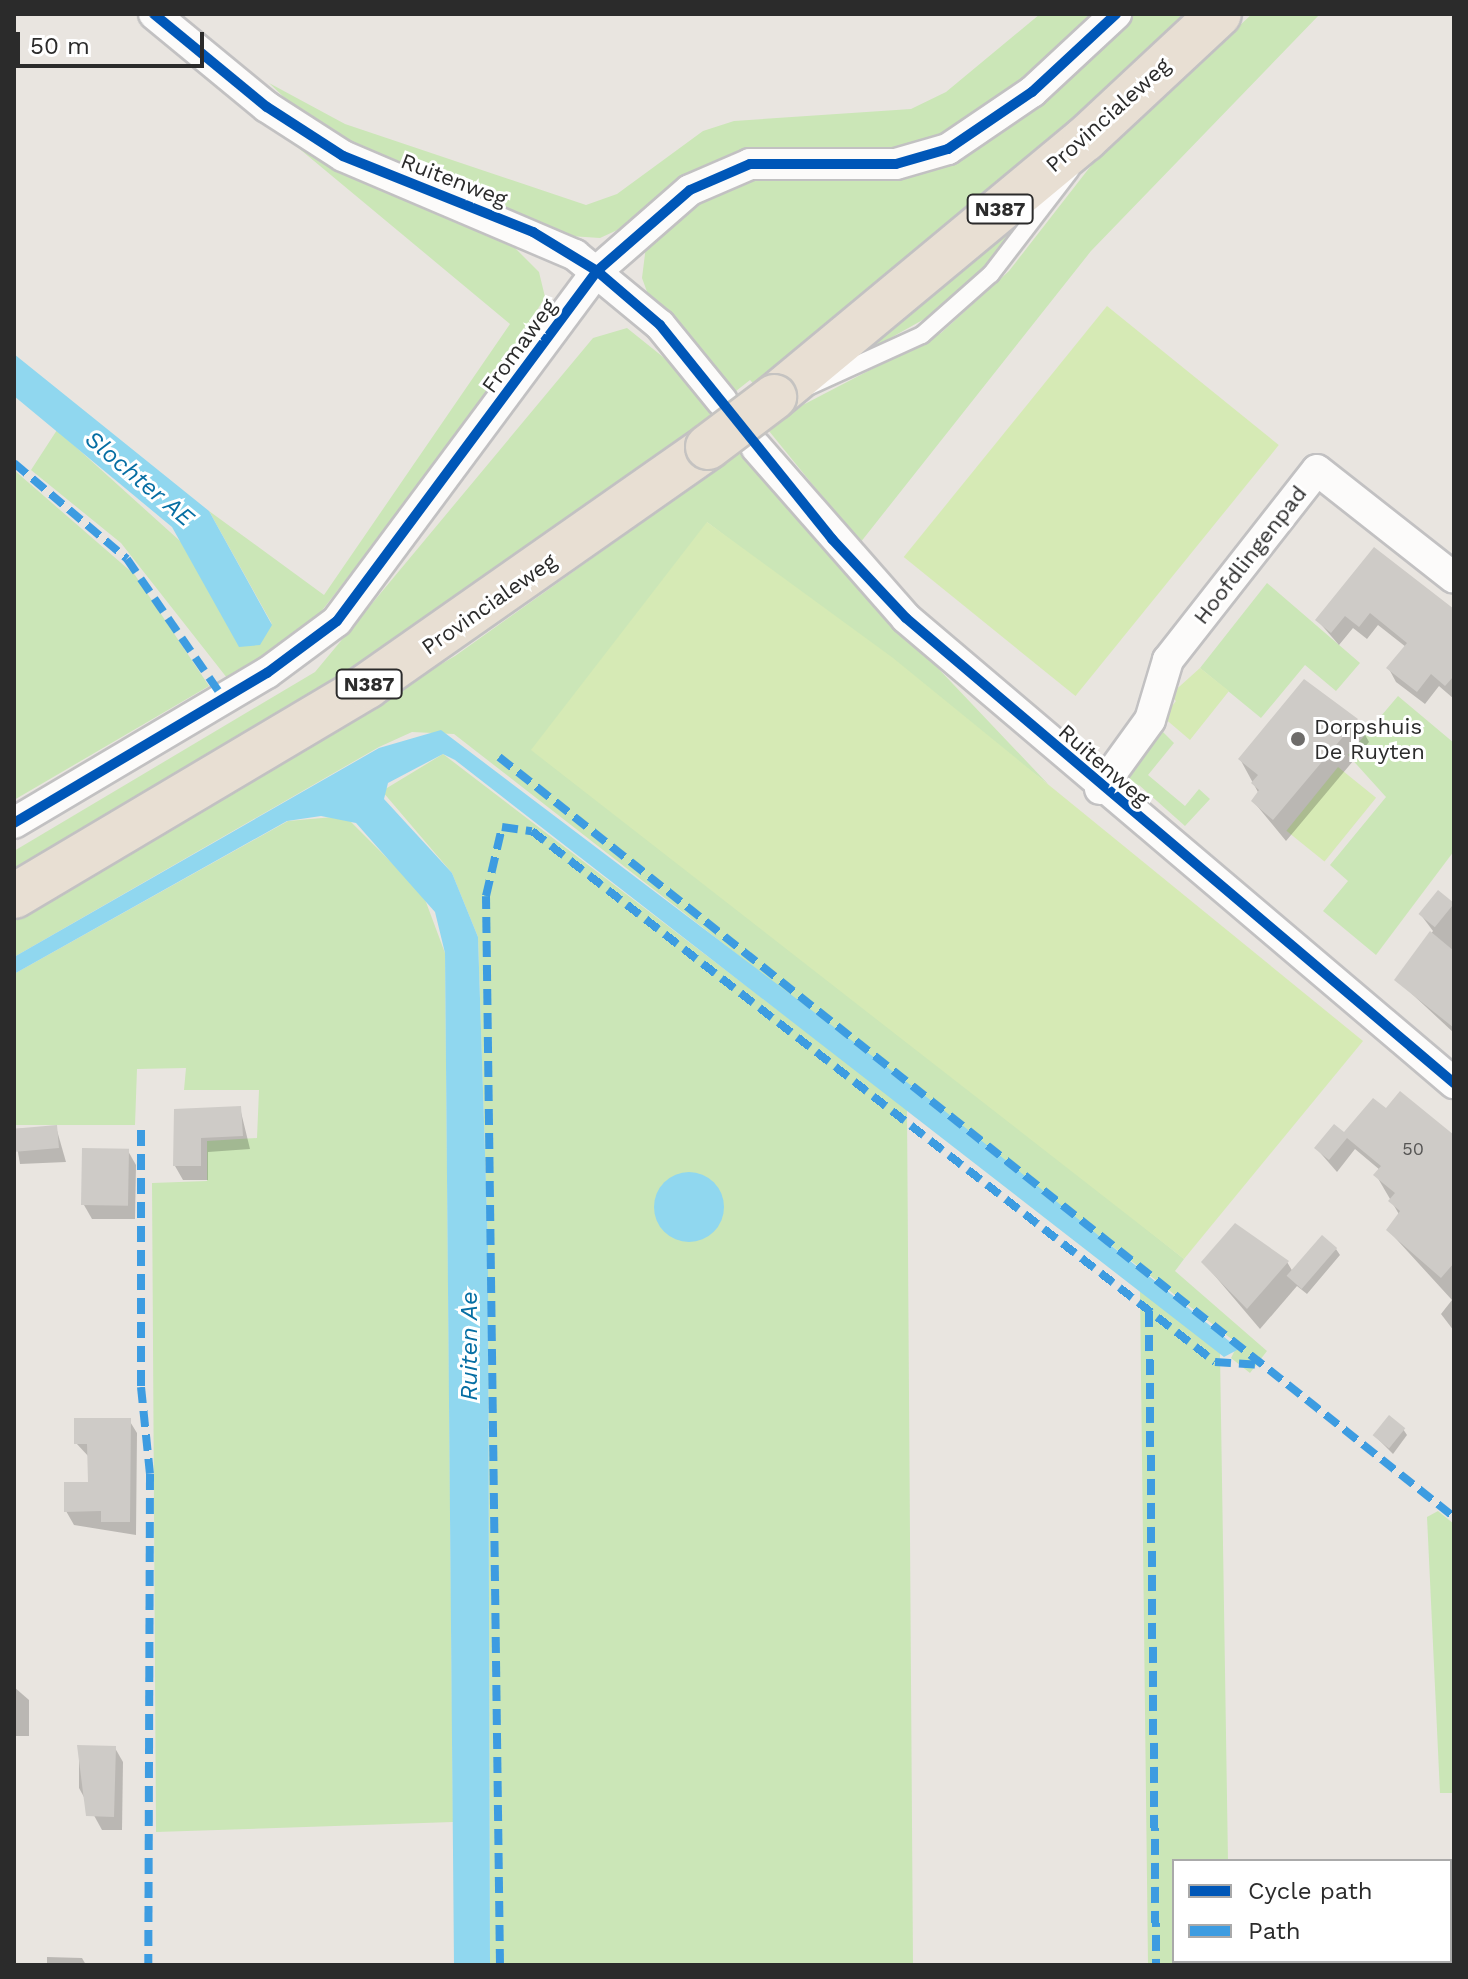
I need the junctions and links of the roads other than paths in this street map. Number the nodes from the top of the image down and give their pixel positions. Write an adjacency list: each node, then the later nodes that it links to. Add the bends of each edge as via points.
1 (154, 14): 4 (street, Ruitenweg, via 267,107 343,156 533,232)
2 (1116, 14): 4 (street, Fromaweg, via 1032,92 948,149 896,164 789,160 729,170 690,190)
3 (1219, 14): 10 (highway, Provincialeweg / N387, bridge, via 1098,126 708,447 367,686)
4 (597, 271): 5 (street, Ruitenweg, via 660,325); 9 (street, Fromaweg, via 337,621 267,673)
5 (722, 401)
6 (756, 447): 8 (street, Ruitenweg, via 874,587)
7 (1454, 578): 8 (street, Hoofdlingenpad, via 1317,470 1168,660 1150,720)
8 (1100, 789): 11 (street, Ruitenweg)
9 (14, 823)
10 (14, 896)
11 (1454, 1083)

